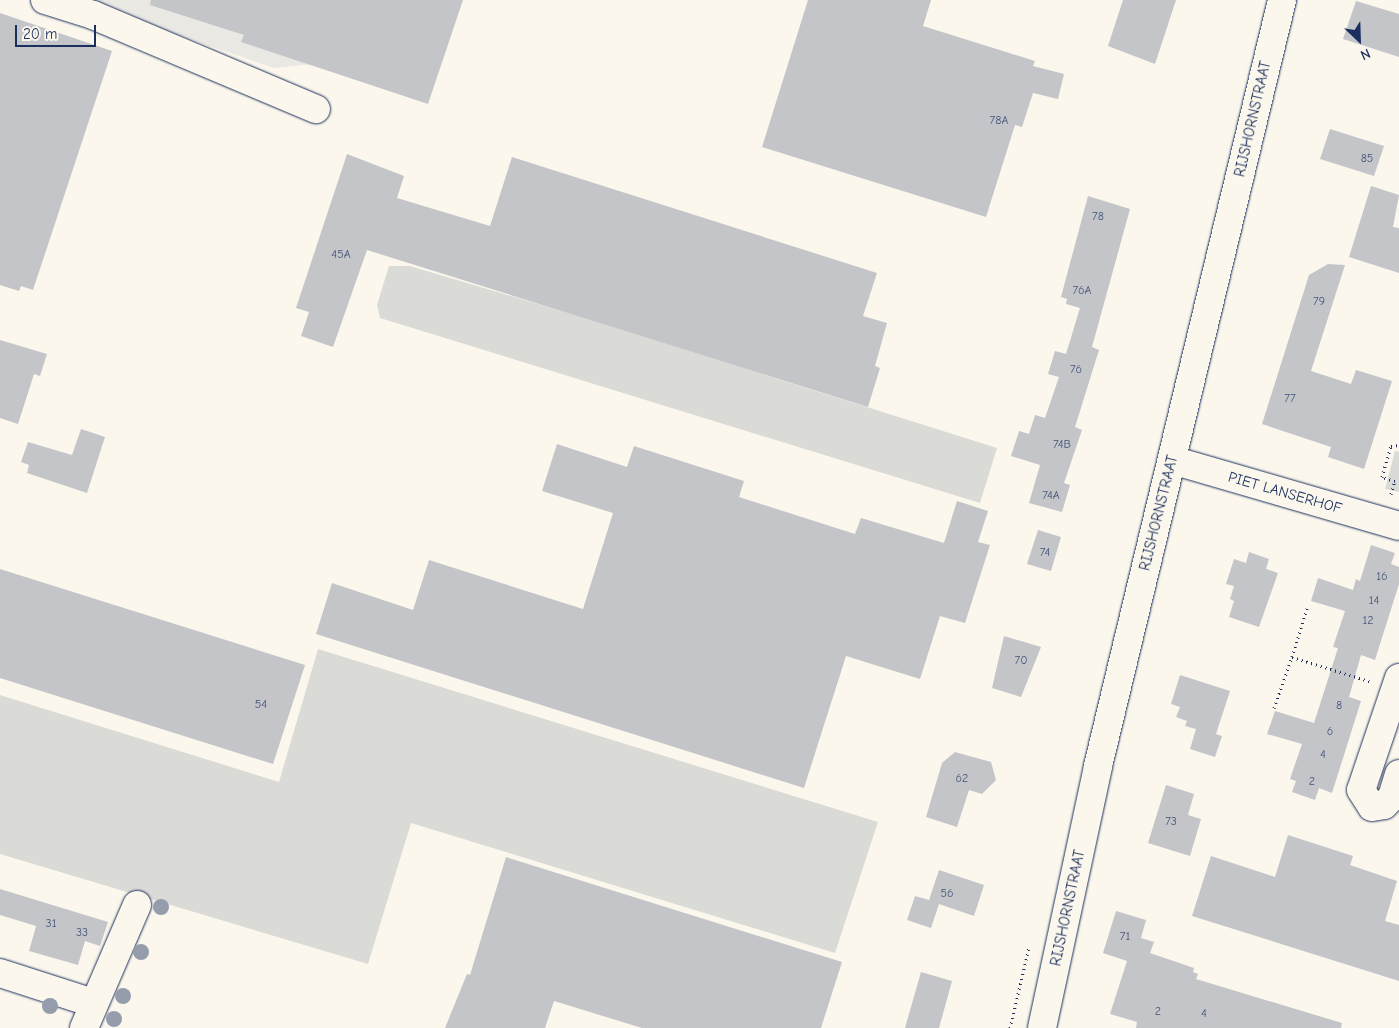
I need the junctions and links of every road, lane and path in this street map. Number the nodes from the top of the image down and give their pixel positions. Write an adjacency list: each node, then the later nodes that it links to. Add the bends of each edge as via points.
1 (45, 0): 3 (street, via 93,16)
2 (1282, 0): 5 (street, RIJSHORNSTRAAT)
3 (316, 109)
4 (1399, 445): 6 (path, via 1391,446 1382,477 1394,481 1390,496)
5 (1172, 460): 7 (street, PIET LANSERHOF); 17 (street, RIJSHORNSTRAAT, via 1098,766)
6 (1399, 499)
7 (1399, 526)
8 (1308, 605): 9 (path)
9 (1292, 657): 10 (path); 11 (path)
10 (1397, 684): 12 (street, via 1362,790 1372,807 1384,805 1392,797)
11 (1274, 708)
12 (1399, 774)
13 (137, 905): 15 (street)
14 (0, 973): 15 (street)
15 (94, 1003): 16 (street)
16 (84, 1028)
17 (1042, 1028)

